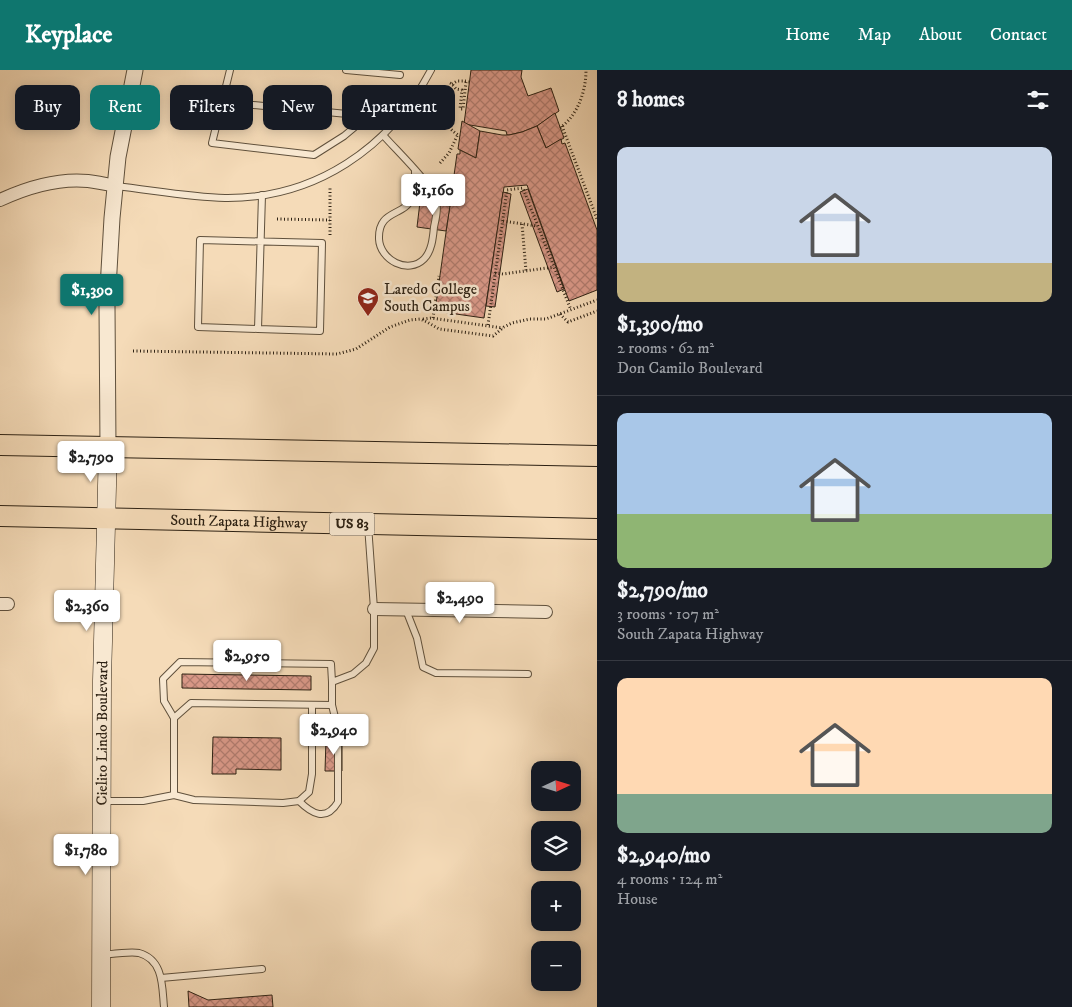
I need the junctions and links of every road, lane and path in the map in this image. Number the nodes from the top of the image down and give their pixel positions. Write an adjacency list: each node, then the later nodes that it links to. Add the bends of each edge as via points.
1 (135, 70): 14 (street)
2 (230, 70): 8 (lane)
3 (346, 70): 6 (lane)
4 (431, 70): 11 (lane, via 412,102)
5 (586, 70): 19 (path, via 580,100 572,116 561,127)
6 (400, 75)
7 (468, 82): 7 (path, via 462,109 460,109 462,90 451,83)
8 (226, 85)
9 (222, 102): 9 (lane, via 212,144 314,155 368,116)
10 (452, 130): 12 (path, via 459,135)
11 (383, 136): 13 (lane); 16 (lane, via 340,168 322,177)
12 (440, 163)
13 (415, 171): 13 (lane, via 436,200 431,247 418,263 398,264 380,248 380,230 388,216 408,205 415,189)
14 (115, 186): 16 (lane, via 207,197); 17 (street, via 69,180 43,184); 41 (street, via 107,306)
15 (330, 187): 20 (path)
16 (262, 195): 25 (lane)
17 (0, 200)
18 (277, 219): 20 (path)
19 (597, 219)
20 (330, 220): 24 (path)
21 (503, 222): 22 (path); 23 (path, via 507,190 523,188); 28 (path)
22 (522, 224): 23 (path); 27 (path)
23 (538, 226): 26 (path)
24 (330, 235)
25 (261, 242): 38 (lane); 38 (lane, via 200,240 198,327); 38 (lane, via 322,243 320,330)
26 (554, 267): 27 (path); 31 (path)
27 (526, 271): 28 (path)
28 (496, 273): 36 (path)
29 (439, 276): 34 (path)
30 (597, 300): 31 (path)
31 (571, 310): 33 (path)
32 (597, 312): 33 (path, via 568,322)
33 (559, 314): 37 (path, via 546,319 521,320)
34 (433, 318): 35 (path); 36 (path)
35 (420, 319): 37 (path, via 439,328 493,336); 39 (path, via 390,327 361,346 336,354)
36 (488, 325): 37 (path)
37 (503, 328)
38 (258, 329)
39 (133, 351)
40 (0, 445): 41 (main road)
41 (108, 447): 42 (main road); 44 (main road, Cielito Lindo Boulevard)
42 (597, 456)
43 (0, 516): 44 (main road, South Zapata Highway / US 83)
44 (107, 519): 45 (main road, South Zapata Highway / US 83); 56 (main road, Cielito Lindo Boulevard)
45 (368, 524): 46 (main road, South Zapata Highway / US 83); 47 (lane)
46 (597, 528)
47 (374, 609): 48 (street); 51 (lane, via 374,648 366,663 353,674)
48 (406, 609): 49 (street); 50 (lane, via 423,667 436,673)
49 (546, 612)
50 (528, 674)
51 (332, 682): 53 (lane); 54 (lane, via 331,664 180,662 162,679 164,701)
52 (312, 705): 53 (lane); 54 (lane, via 191,703); 57 (lane, via 312,774 309,792)
53 (332, 705): 57 (lane, via 338,730 338,802 334,809 318,814)
54 (174, 718): 55 (lane)
55 (174, 795): 56 (lane); 57 (lane, via 194,800)
56 (102, 801): 58 (main road, Cielito Lindo Boulevard)
57 (299, 801)
58 (102, 955): 60 (lane, via 138,953 149,958); 61 (main road, Cielito Lindo Boulevard)
59 (262, 969): 60 (lane)
60 (162, 978): 62 (lane)
61 (101, 1007)
62 (164, 1007)

